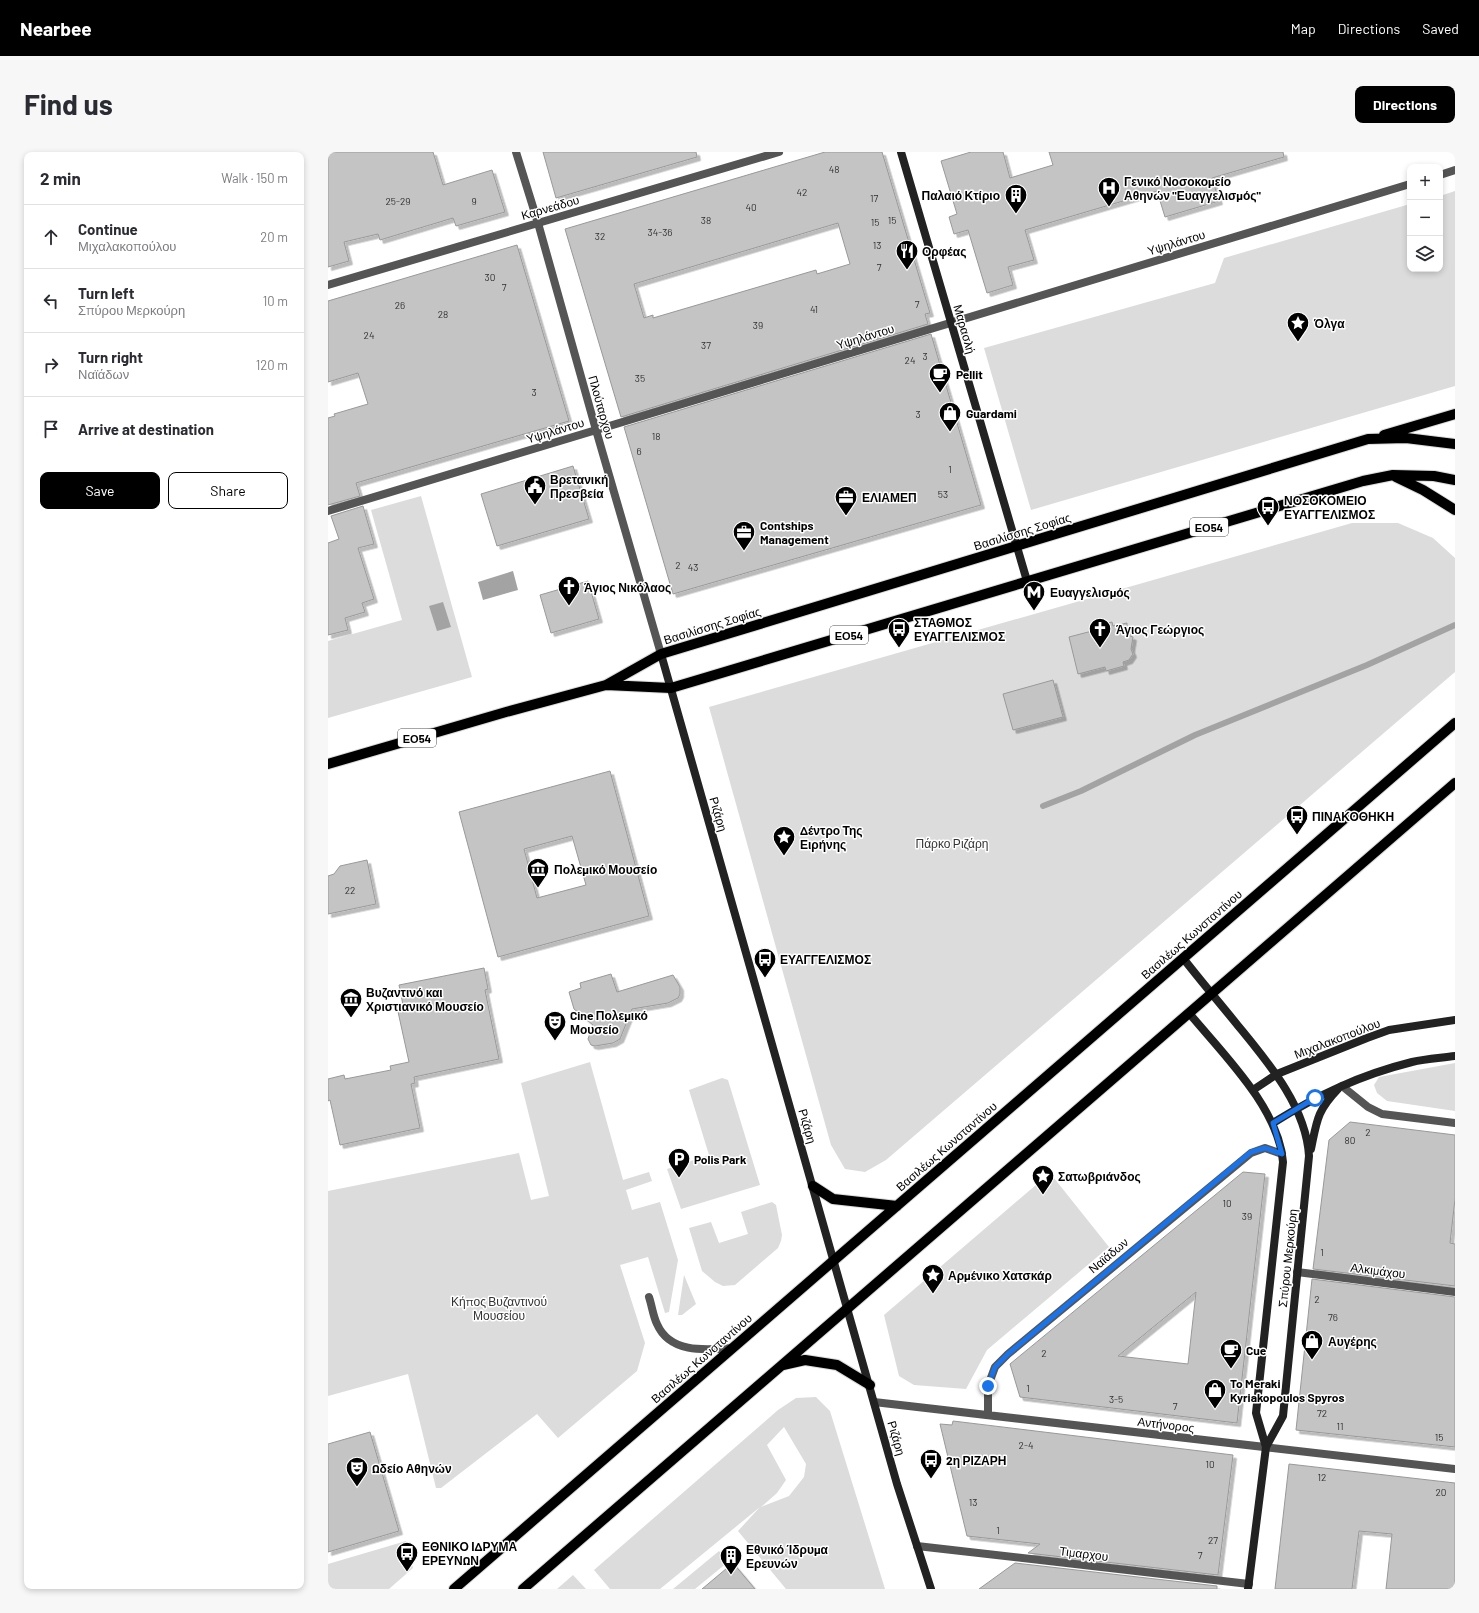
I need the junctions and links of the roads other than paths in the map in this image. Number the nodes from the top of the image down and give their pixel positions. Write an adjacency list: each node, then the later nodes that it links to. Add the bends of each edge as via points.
1 (516, 152): 7 (street, Πλούταρχου)
2 (779, 152): 7 (street, Καρνεάδου)
3 (901, 152): 9 (main road, Μαρασλή)
4 (1455, 170): 5 (street)
5 (1443, 174)
6 (1407, 185): 9 (street, Υψηλάντου)
7 (538, 223): 8 (street, Καρνεάδου); 11 (street, Πλούταρχου)
8 (328, 285)
9 (951, 323): 11 (street, Υψηλάντου); 18 (main road, Μαρασλή)
10 (1455, 414): 12 (main road, ΕΟ54)
11 (596, 430): 17 (street, Υψηλάντου); 20 (street, Πλούταρχου)
12 (1368, 439): 13 (main road, Βασιλίσσης Σοφίας / ΕΟ54, via 1406,438); 18 (main road, Βασιλίσσης Σοφίας / ΕΟ54)
13 (1455, 444)
14 (1393, 475): 15 (main road, Βασιλίσσης Σοφίας / ΕΟ54, via 1434,476); 16 (main road); 19 (main road, Βασιλίσσης Σοφίας / ΕΟ54, via 1363,481)
15 (1455, 480)
16 (1455, 510)
17 (328, 511)
18 (1016, 546): 19 (main road, Μαρασλή); 20 (main road, Βασιλίσσης Σοφίας / ΕΟ54)
19 (1026, 582): 23 (main road, Βασιλίσσης Σοφίας / ΕΟ54)
20 (661, 654): 21 (main road, Πλούταρχου); 22 (main road, Βασιλίσσης Σοφίας / ΕΟ54)
21 (665, 669): 23 (main road, Ριζάρη)
22 (606, 685): 23 (main road, Βασιλίσσης Σοφίας / ΕΟ54); 25 (main road, Βασιλίσσης Σοφίας / ΕΟ54)
23 (671, 688): 40 (main road, Ριζάρη)
24 (1455, 723): 27 (main road, Βασιλέως Κωνσταντίνου)
25 (328, 764)
26 (1455, 783): 28 (main road)
27 (1183, 958): 28 (main road); 41 (main road, Βασιλέως Κωνσταντίνου)
28 (1212, 993): 29 (main road); 32 (main road)
29 (1189, 1013): 34 (main road); 46 (main road)
30 (1455, 1020): 32 (main road, Μιχαλακοπούλου, via 1389,1030)
31 (1455, 1056): 33 (main road, via 1378,1071)
32 (1277, 1074): 34 (main road, Μιχαλακοπούλου); 35 (main road, Σπύρου Μερκούρη)
33 (1342, 1086): 35 (main road); 37 (street, via 1368,1107 1382,1114); 39 (main road, via 1319,1113)
34 (1253, 1090): 36 (main road)
35 (1295, 1109): 36 (main road); 39 (main road, Σπύρου Μερκούρη, via 1306,1135)
36 (1273, 1123): 38 (main road, Σπύρου Μερκούρη)
37 (1455, 1123)
38 (1282, 1154): 51 (street, Ναϊάδων, via 1265,1148 1251,1152 1008,1354 995,1367 988,1386); 52 (main road, Σπύρου Μερκούρη, via 1256,1413)
39 (1309, 1156): 43 (main road, Σπύρου Μερκούρη)
40 (813, 1186): 41 (main road, via 834,1199); 42 (main road, Ριζάρη)
41 (898, 1206): 42 (main road, Βασιλέως Κωνσταντίνου)
42 (834, 1261): 46 (main road, Ριζάρη); 47 (main road, Βασιλέως Κωνσταντίνου)
43 (1297, 1272): 44 (street, Αλκιμάχου); 52 (main road, Σπύρου Μερκούρη, via 1283,1416)
44 (1455, 1292)
45 (650, 1297): 47 (street, via 656,1323 662,1334 671,1342 704,1350)
46 (848, 1308): 48 (main road); 49 (main road, Ριζάρη)
47 (733, 1348): 56 (main road, Βασιλέως Κωνσταντίνου)
48 (781, 1366): 49 (main road, via 805,1360 837,1365); 57 (main road)
49 (870, 1385): 50 (main road, Ριζάρη)
50 (874, 1402): 51 (street, Αντήνορος); 54 (main road, Ριζάρη)
51 (988, 1415): 52 (street, Αντήνορος)
52 (1266, 1447): 53 (street, Αντήνορος); 55 (main road, Σπύρου Μερκούρη)
53 (1455, 1469)
54 (918, 1546): 55 (street, Τιμαρχου); 58 (main road, Ριζάρη)
55 (1248, 1587)
56 (454, 1589)
57 (523, 1589)
58 (931, 1589)

